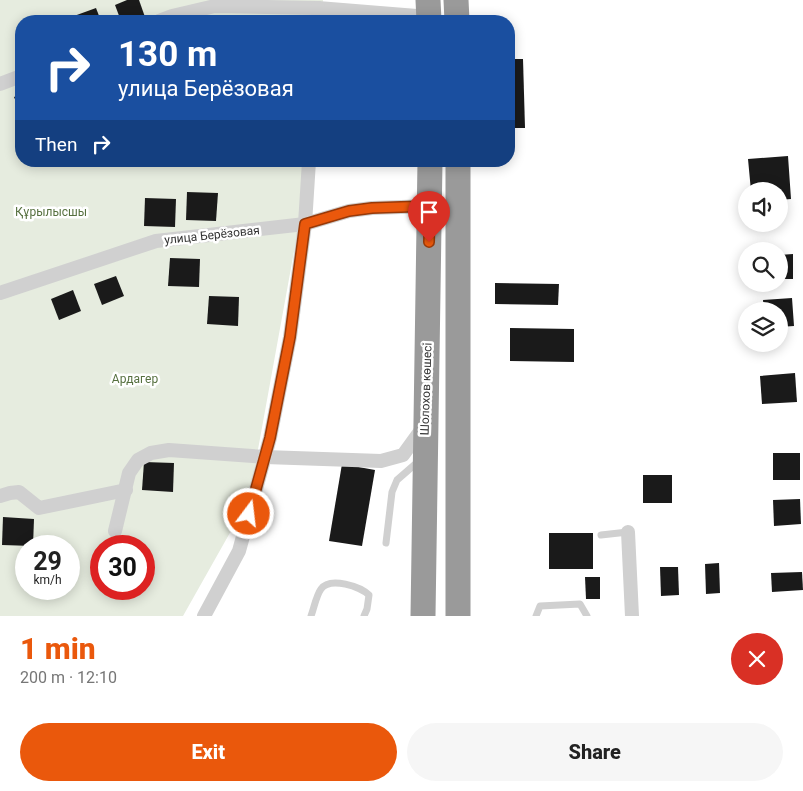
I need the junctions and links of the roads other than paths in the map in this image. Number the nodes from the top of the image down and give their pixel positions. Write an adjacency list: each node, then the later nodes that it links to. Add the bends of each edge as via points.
1 (456, 0): 6 (highway)
2 (230, 4): 4 (street); 5 (street)
3 (429, 13): 5 (street)
4 (176, 15)
5 (318, 15)
6 (457, 15)
7 (15, 78): 8 (street)
8 (0, 84)
9 (309, 167): 13 (street)
10 (430, 167): 12 (highway, Шолохов көшесі)
11 (458, 167): 28 (highway)
12 (430, 206): 13 (street, улица Берёзовая, via 349,211); 15 (highway, Шолохов көшесі)
13 (305, 224): 14 (street, улица Берёзовая, via 156,241); 17 (street, via 290,337)
14 (0, 293)
15 (425, 425): 16 (highway, Шолохов көшесі); 17 (street, via 403,455 381,462)
16 (424, 455): 23 (lane, via 397,480 392,492); 27 (highway, Шолохов көшесі)
17 (264, 457): 18 (street, via 169,450 151,453 138,460 129,473); 24 (street, via 239,551)
18 (126, 490): 19 (street, via 38,508 19,492); 20 (street)
19 (0, 496)
20 (115, 531)
21 (628, 532): 22 (lane); 31 (street)
22 (601, 536)
23 (386, 543)
24 (204, 616)
25 (311, 616): 26 (lane, via 322,588 341,583 364,590 369,595)
26 (364, 616)
27 (423, 616)
28 (458, 616)
29 (536, 616): 30 (lane, via 540,606 580,604)
30 (587, 616)
31 (632, 616)

